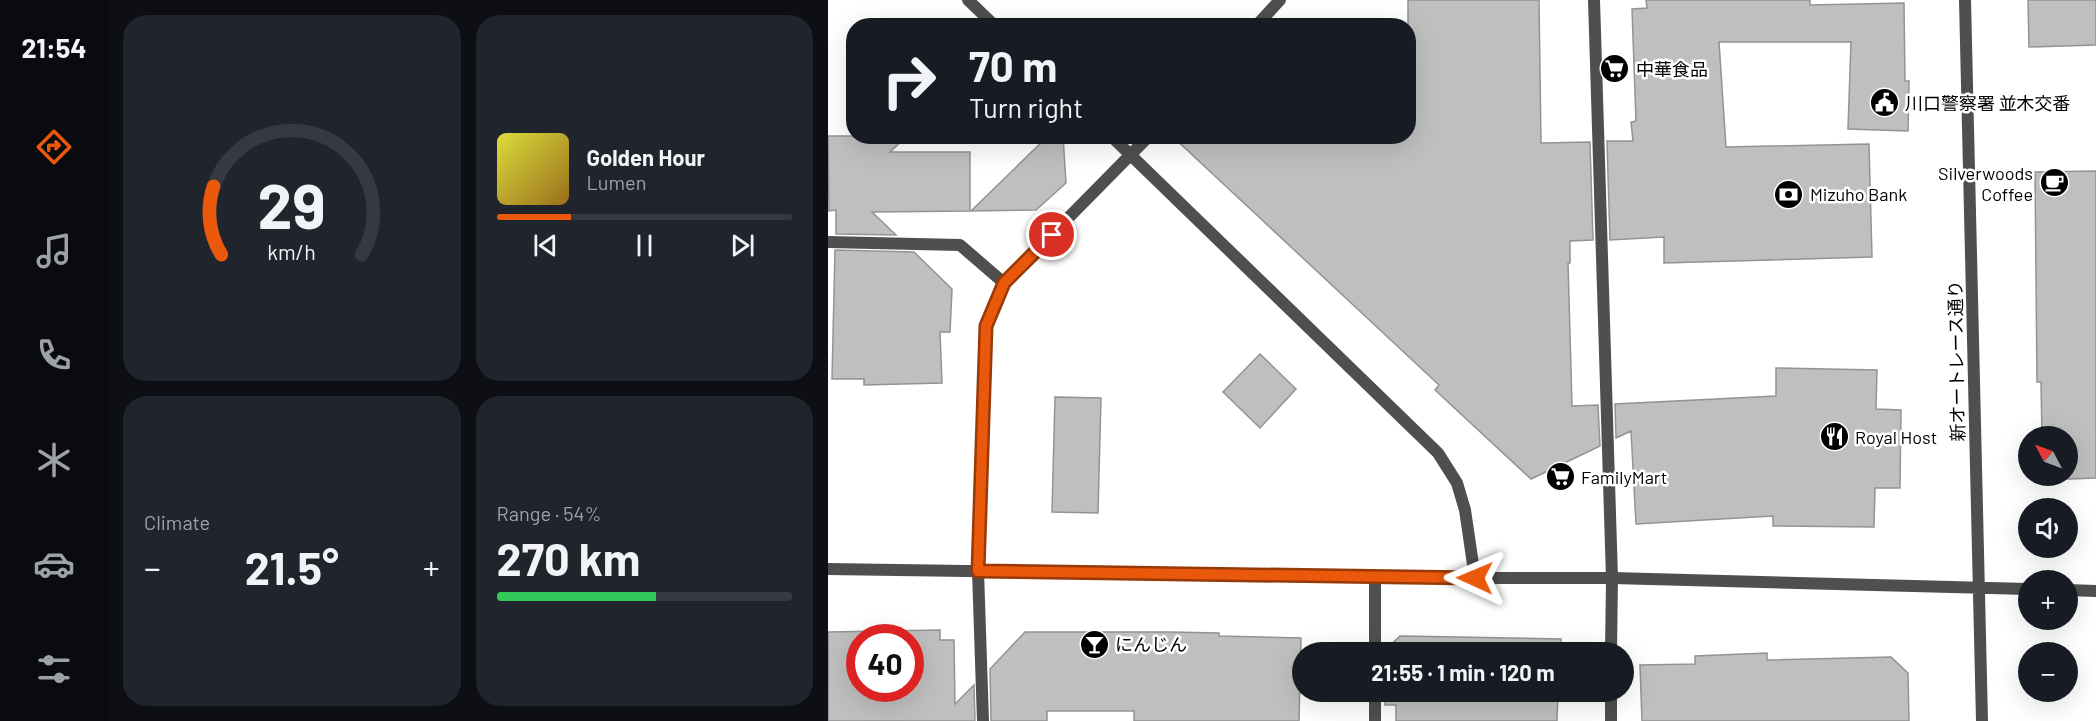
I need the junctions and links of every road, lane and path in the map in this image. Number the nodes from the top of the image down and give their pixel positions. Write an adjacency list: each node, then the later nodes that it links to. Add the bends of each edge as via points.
1 (968, 0): 5 (street)
2 (1280, 0): 6 (street)
3 (1594, 0): 16 (street)
4 (1965, 0): 17 (street, 新オートレース通り)
5 (986, 18)
6 (1263, 18)
7 (1119, 144): 9 (street)
8 (1141, 144): 9 (street)
9 (1131, 155): 11 (street); 15 (street, via 1438,453 1457,483 1465,510)
10 (828, 242): 11 (street, via 960,245)
11 (1004, 283): 13 (street, via 986,326)
12 (828, 569): 13 (street)
13 (978, 571): 14 (street); 25 (street)
14 (1375, 577): 15 (street); 21 (street)
15 (1475, 578): 16 (street)
16 (1612, 578): 17 (street); 22 (street)
17 (1979, 588): 18 (street); 28 (street, 新オートレース通り)
18 (2018, 589)
19 (2078, 590): 20 (street)
20 (2096, 591)
21 (1375, 642)
22 (1611, 642)
23 (1375, 702): 26 (street)
24 (1611, 702): 27 (street)
25 (983, 721)
26 (1375, 721)
27 (1611, 721)
28 (1982, 721)

